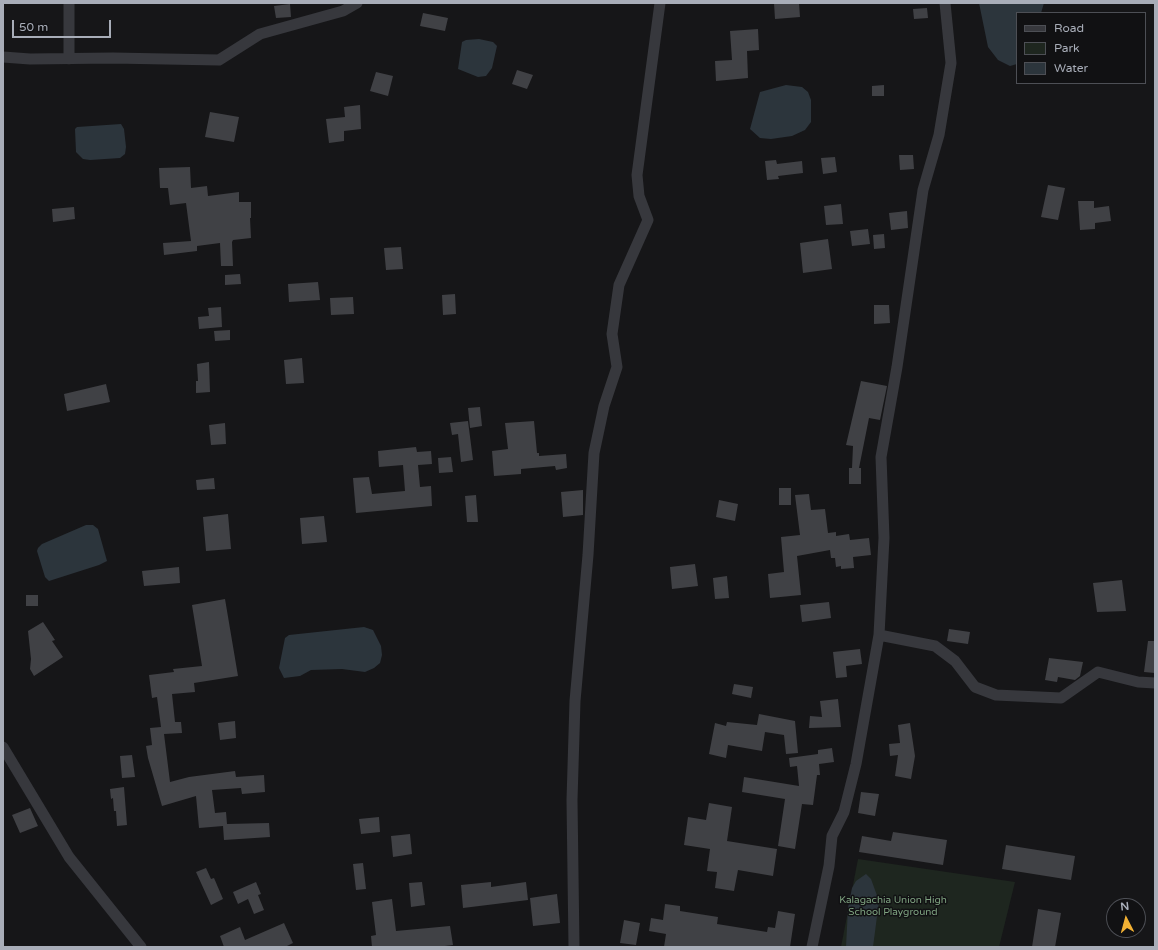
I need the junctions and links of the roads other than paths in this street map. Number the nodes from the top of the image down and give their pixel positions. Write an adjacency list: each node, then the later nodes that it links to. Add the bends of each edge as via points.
1 (69, 3): 6 (street)
2 (357, 3): 6 (street, via 343,11 260,34 219,60)
3 (660, 3): 11 (street, via 637,175 639,196 648,220 619,285 612,334 617,367 604,406 594,453 575,701 572,800)
4 (945, 3): 7 (street, via 951,62 939,135 924,190 881,457 884,538)
5 (3, 57): 6 (street)
6 (69, 59)
7 (879, 635): 8 (street, via 935,646 955,662 975,687 996,695 1061,698 1098,672); 12 (street, via 856,764 844,812 832,836)
8 (1155, 684)
9 (3, 747): 10 (street, via 69,857)
10 (141, 947)
11 (574, 947)
12 (812, 947)

